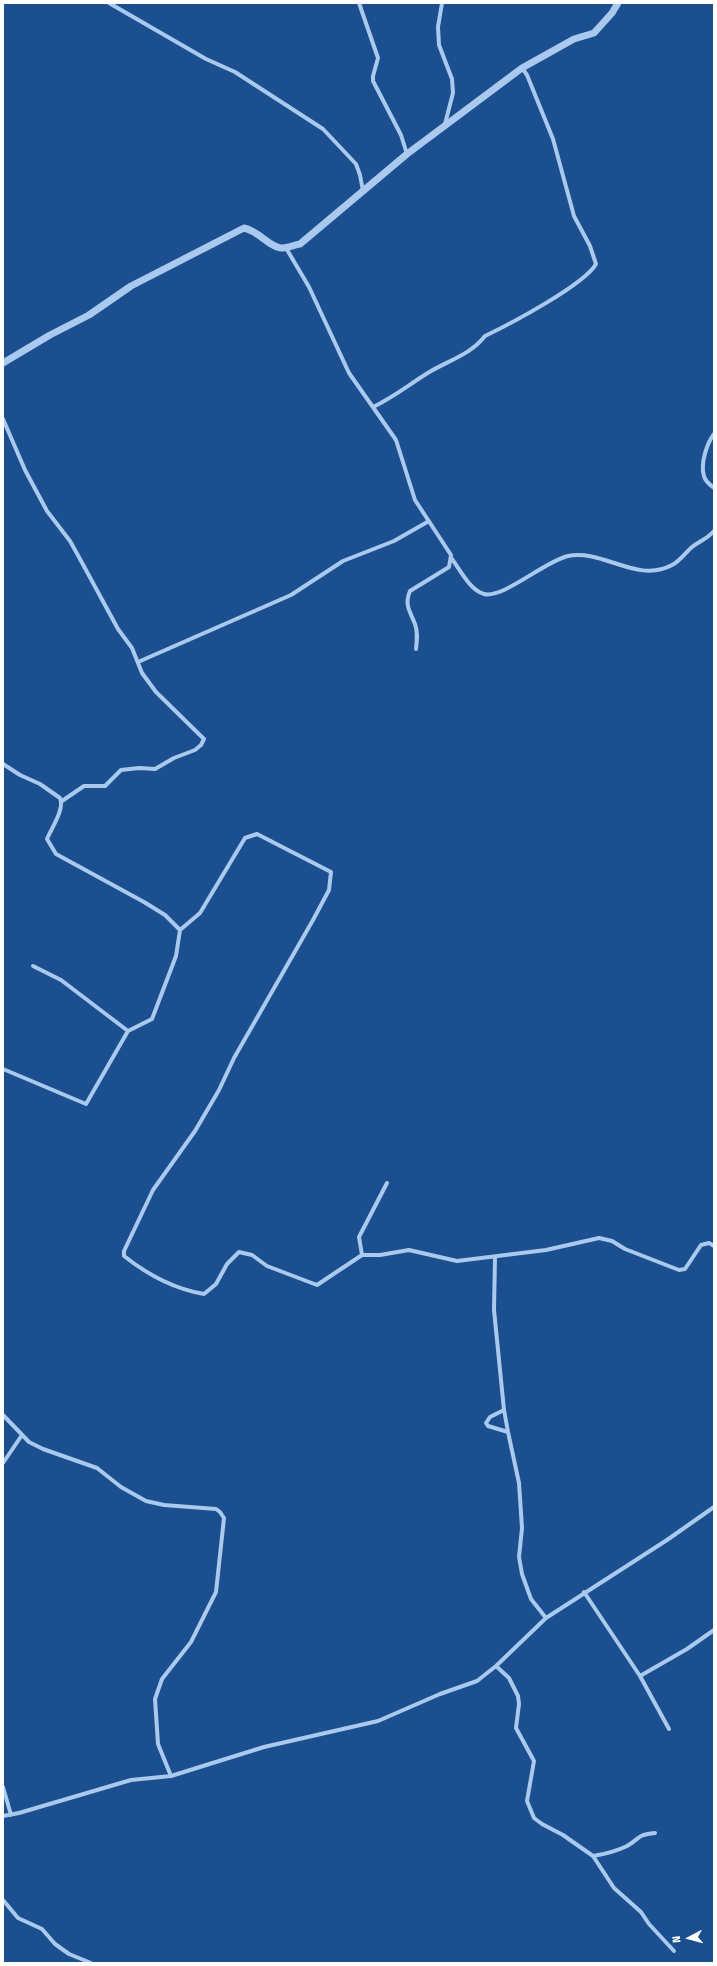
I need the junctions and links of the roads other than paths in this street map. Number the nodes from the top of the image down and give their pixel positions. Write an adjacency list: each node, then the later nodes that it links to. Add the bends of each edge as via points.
1 (109, 3): 8 (street, via 206,59 235,72 323,129 356,164)
2 (359, 3): 7 (street, via 378,58 373,81 401,135)
3 (442, 3): 6 (street, via 438,27 439,45 452,79 453,93)
4 (618, 3): 5 (street, via 594,33 574,39)
5 (522, 68): 6 (street); 11 (street, via 553,139 574,216 590,246 596,264 586,276 540,306 485,336 465,354 431,371 397,395)
6 (445, 124): 7 (street)
7 (407, 154): 8 (street)
8 (363, 192): 9 (street, via 300,244)
9 (286, 248): 10 (street, via 274,246 261,235 244,228 131,286 89,315); 11 (street, via 309,287 349,373)
10 (3, 363)
11 (373, 407): 15 (street, via 396,440 415,500)
12 (3, 419): 19 (street, via 25,470 47,511 70,541)
13 (714, 434): 14 (street, via 707,446 703,469 704,476)
14 (714, 488)
15 (429, 521): 17 (street); 19 (street, via 394,540 343,561 291,596)
16 (714, 531): 17 (street, via 671,566 640,571 589,556 568,556 542,567 503,591 485,595 475,590)
17 (452, 559): 18 (street, via 449,568 410,591 407,598 407,608 415,623 418,638)
18 (416, 649)
19 (138, 662): 21 (street, via 142,673 156,692 203,736 201,745 155,770 121,770 105,786 84,786)
20 (3, 764): 21 (street, via 58,795)
21 (62, 801): 22 (street, via 47,839 56,854 144,902 165,915)
22 (180, 930): 24 (street, via 176,956 152,1019); 28 (street, via 200,913 245,838 257,834 331,872 329,890 313,920 234,1058 211,1104 154,1190 124,1251 124,1256 156,1278 186,1291 204,1294 216,1284 227,1264 240,1252 252,1255 267,1266 317,1285)
23 (33, 966): 24 (street, via 61,980)
24 (128, 1031): 25 (street, via 86,1104)
25 (3, 1069)
26 (387, 1183): 28 (street, via 359,1237)
27 (714, 1246): 29 (street, via 709,1243 702,1245 685,1269 679,1270 625,1249 612,1241 598,1238 546,1250)
28 (362, 1255): 29 (street, via 409,1250 457,1261)
29 (495, 1257): 30 (street, via 494,1310)
30 (504, 1410): 32 (street); 32 (street, via 490,1417 486,1423 488,1426)
31 (3, 1415): 33 (street)
32 (508, 1432): 37 (street, via 519,1483 522,1537 519,1557 522,1574 531,1598)
33 (22, 1435): 34 (street); 42 (street, via 43,1449 97,1468 121,1487 146,1501 216,1509 224,1518 216,1592 191,1642 162,1679 155,1699 158,1744)
34 (3, 1463)
35 (714, 1507): 36 (street)
36 (584, 1592): 37 (street); 40 (street)
37 (546, 1618): 39 (street)
38 (714, 1630): 40 (street)
39 (496, 1666): 42 (street, via 477,1681 378,1721 309,1735); 47 (street, via 509,1678 518,1696 516,1728 534,1761 527,1795 529,1810 542,1824)
40 (640, 1676): 41 (street)
41 (669, 1729)
42 (171, 1776): 44 (street, via 132,1780)
43 (3, 1788): 44 (street)
44 (11, 1815): 45 (street)
45 (3, 1816)
46 (655, 1833): 47 (street, via 640,1836 617,1850)
47 (594, 1856): 49 (street, via 614,1888 641,1912)
48 (3, 1900): 50 (street, via 18,1918 42,1929 55,1944 69,1954)
49 (674, 1951)
50 (91, 1963)

